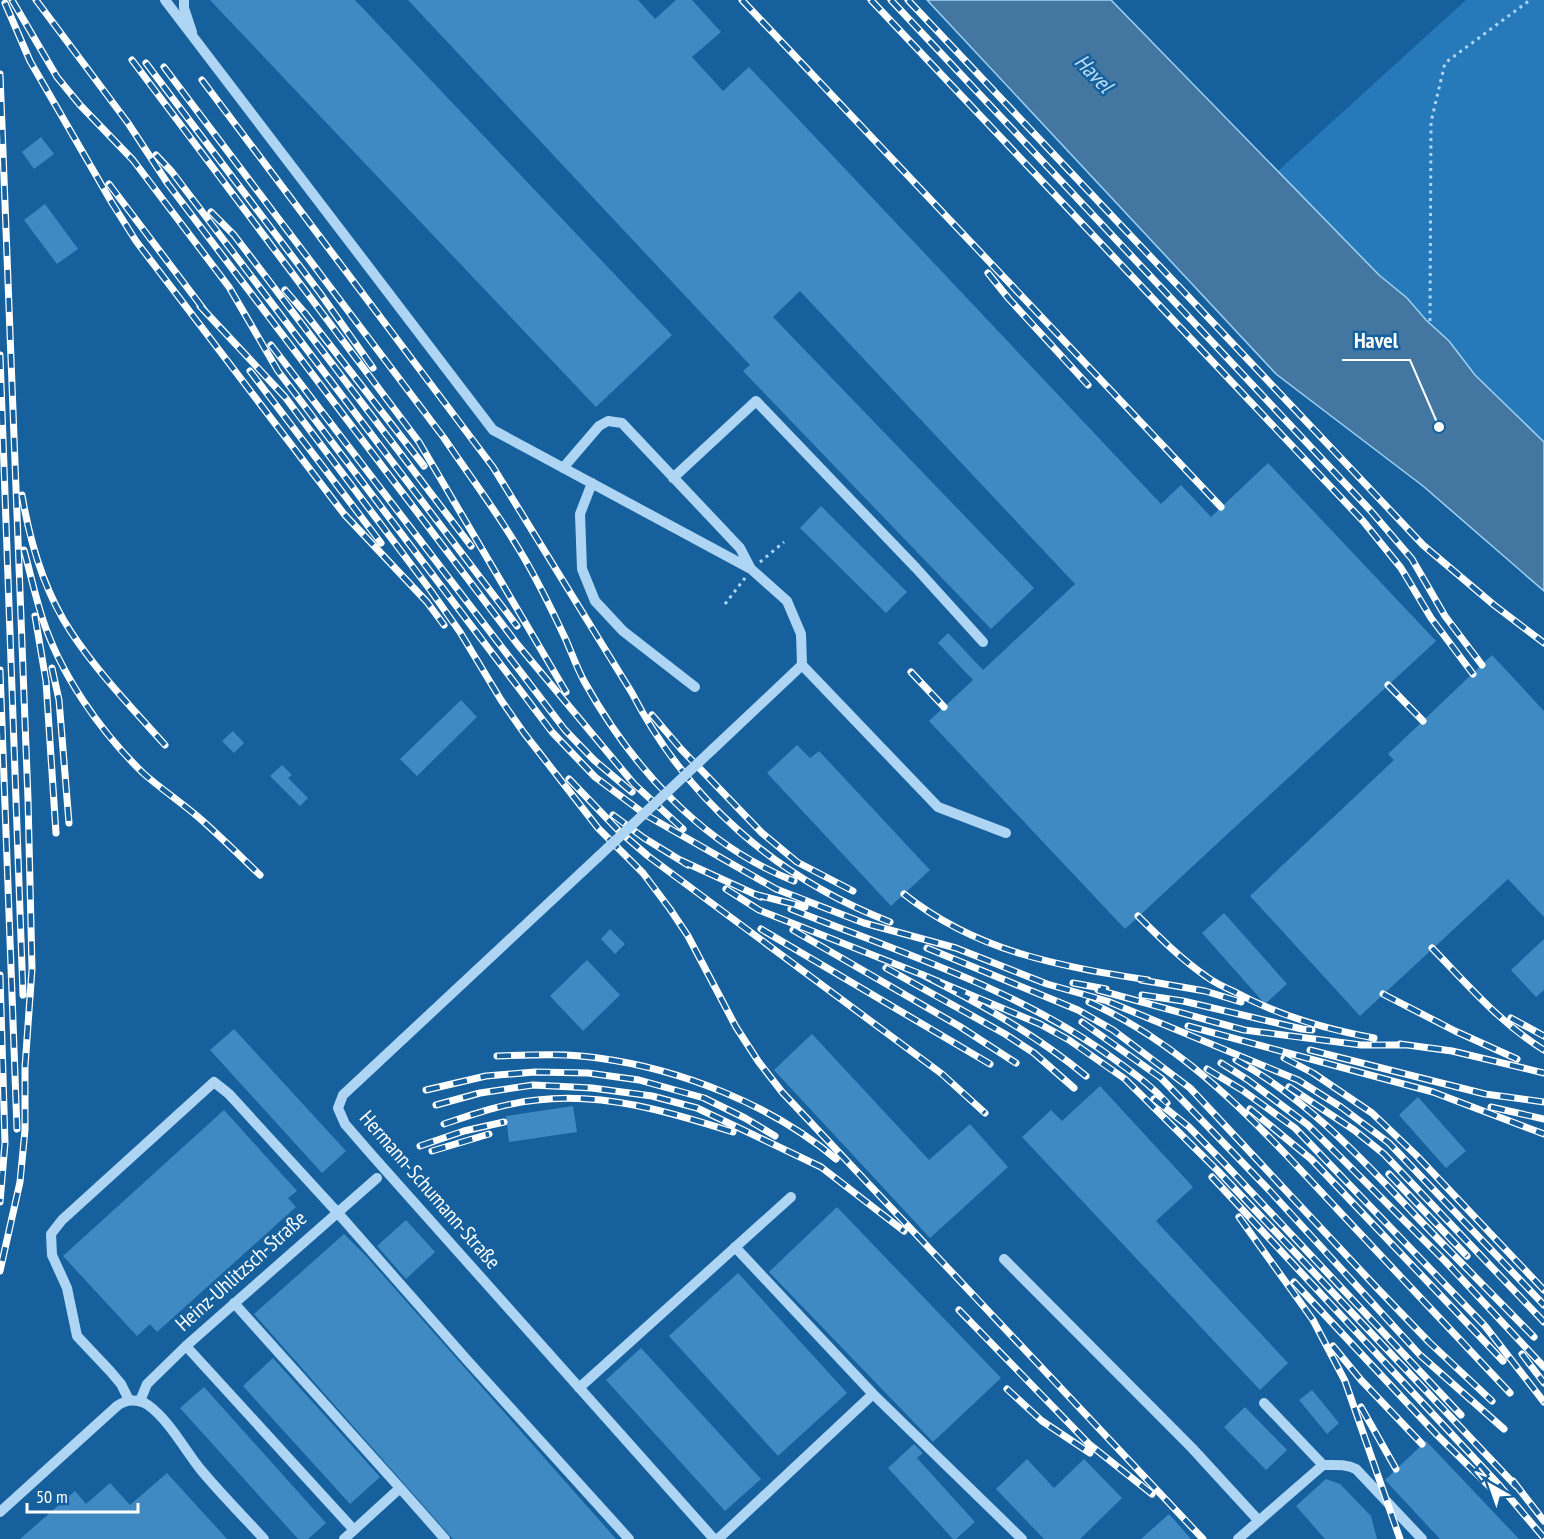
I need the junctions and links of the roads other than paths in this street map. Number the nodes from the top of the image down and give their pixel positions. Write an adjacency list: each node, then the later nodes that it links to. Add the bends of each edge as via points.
1 (165, 0): 3 (street)
2 (184, 0): 3 (street)
3 (195, 40): 4 (street, via 493,430)
4 (563, 468): 5 (street, via 599,426 609,421 622,423); 6 (street)
5 (674, 478): 7 (street, via 740,548); 8 (street, via 756,401)
6 (592, 483): 7 (street); 10 (street, via 580,514 582,569 595,601 623,631)
7 (752, 569): 9 (street, via 787,602 801,634)
8 (983, 642)
9 (802, 665): 11 (street, via 938,807); 19 (street, Hermann-Schumann-Straße, bridge, via 343,1095 338,1108 345,1124)
10 (695, 687)
11 (1006, 833)
12 (377, 1178): 14 (street, Heinz-Uhlitzsch-Straße)
13 (791, 1197): 15 (street)
14 (338, 1212): 17 (street, Heinz-Uhlitzsch-Straße); 21 (street, via 214,1082 62,1220 51,1234 52,1255 67,1288 77,1336); 31 (street)
15 (735, 1247): 19 (street); 20 (street)
16 (1004, 1259): 26 (street)
17 (234, 1303): 18 (street, Heinz-Uhlitzsch-Straße); 24 (street)
18 (186, 1346): 21 (street, Heinz-Uhlitzsch-Straße); 27 (street)
19 (579, 1388): 32 (street, Hermann-Schumann-Straße)
20 (873, 1394): 32 (street); 33 (street)
21 (134, 1401): 25 (street, Heinz-Uhlitzsch-Straße, via 117,1406); 28 (street, via 154,1411)
22 (1264, 1403): 23 (street)
23 (1323, 1465): 26 (street); 35 (street, via 1356,1469)
24 (400, 1488): 27 (street); 30 (street)
25 (0, 1512)
26 (1259, 1521): 34 (street)
27 (354, 1530): 29 (street)
28 (264, 1539)
29 (344, 1539)
30 (445, 1539)
31 (629, 1539)
32 (716, 1539)
33 (1022, 1539)
34 (1238, 1539)
35 (1422, 1539)

